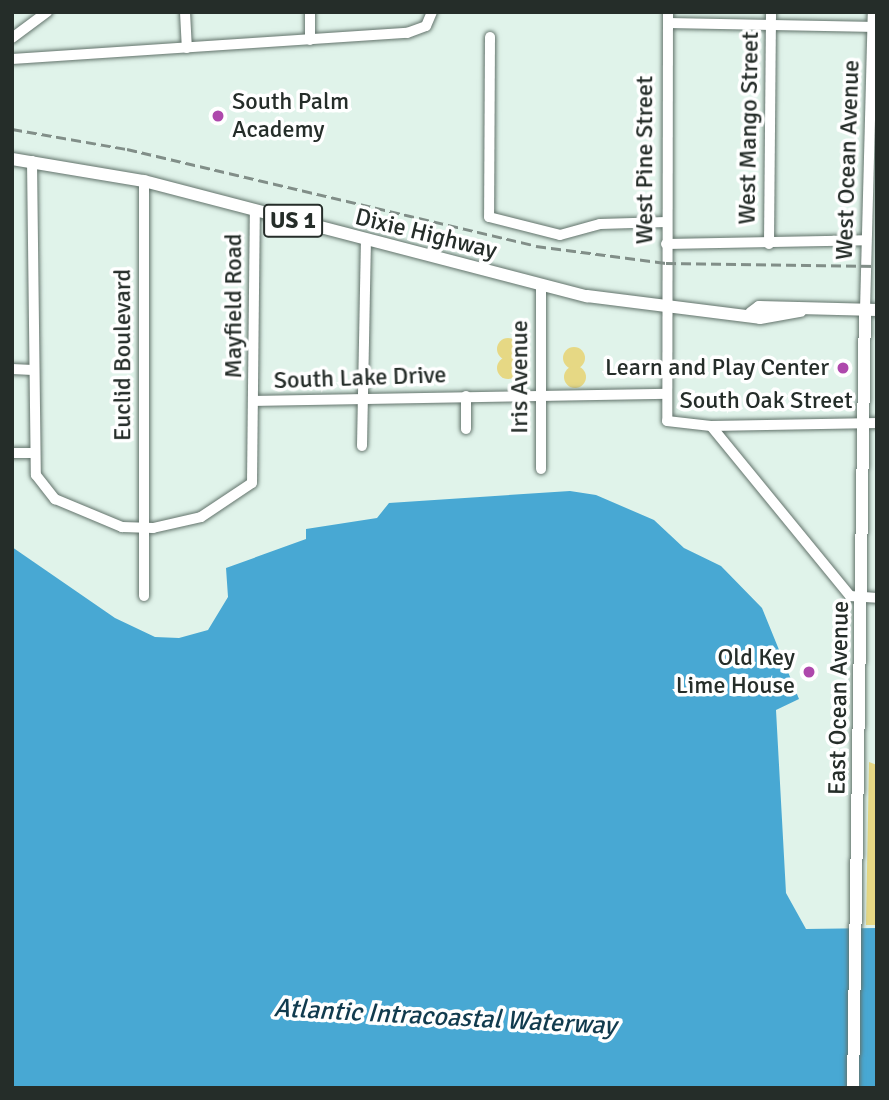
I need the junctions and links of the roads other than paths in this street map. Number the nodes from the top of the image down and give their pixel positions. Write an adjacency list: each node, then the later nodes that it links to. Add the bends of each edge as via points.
1 (47, 12): 11 (street)
2 (185, 12): 13 (street)
3 (310, 12): 12 (street)
4 (432, 12): 12 (street, via 426,26)
5 (771, 12): 8 (street, West Mango Street)
6 (873, 12): 9 (street, West Ocean Avenue)
7 (668, 17): 8 (street); 20 (street, West Pine Street)
8 (771, 25): 9 (street); 24 (street, West Mango Street)
9 (875, 27): 17 (street, West Ocean Avenue)
10 (490, 37): 20 (street, via 489,217 554,235 600,223)
11 (12, 38)
12 (310, 40): 13 (street)
13 (187, 48): 14 (street)
14 (12, 59)
15 (12, 159): 16 (main road, Dixie Highway / US 1)
16 (32, 161): 18 (main road, Dixie Highway / US 1); 29 (street, South Lake Drive)
17 (873, 171): 22 (street, West Ocean Avenue)
18 (144, 181): 19 (main road, Dixie Highway / US 1); 42 (street, Euclid Boulevard)
19 (256, 211): 21 (main road, Dixie Highway / US 1); 34 (street, Mayfield Road)
20 (666, 222): 23 (street, West Pine Street)
21 (366, 240): 25 (main road, Dixie Highway / US 1); 33 (street)
22 (866, 240): 24 (street); 27 (street, West Ocean Avenue)
23 (666, 244): 24 (street); 26 (street, West Pine Street)
24 (769, 244)
25 (541, 285): 26 (main road, Dixie Highway / US 1); 30 (street, Iris Avenue)
26 (665, 308): 27 (main road, Dixie Highway / US 1, via 751,313 759,307); 31 (street, West Pine Street)
27 (871, 310): 35 (main road, East Ocean Avenue)
28 (12, 369): 29 (street)
29 (33, 370): 40 (street, South Lake Drive)
30 (541, 394): 31 (street, South Lake Drive); 32 (street, South Lake Drive); 41 (street, Iris Avenue)
31 (664, 394): 36 (street, South Oak Street, via 667,421)
32 (466, 396): 33 (street, South Lake Drive); 37 (street)
33 (366, 398): 34 (street, South Lake Drive); 38 (street)
34 (256, 401): 42 (street, South Lake Drive, via 252,483 201,517)
35 (871, 423): 36 (street, South Oak Street); 45 (main road, East Ocean Avenue)
36 (710, 426): 45 (street, via 850,596)
37 (466, 429)
38 (362, 446)
39 (12, 453): 40 (street)
40 (35, 453): 42 (street, South Lake Drive, via 41,488 55,499 101,521)
41 (541, 468)
42 (144, 528): 43 (street, Euclid Boulevard)
43 (144, 596)
44 (877, 598): 45 (street)
45 (861, 599): 46 (main road, East Ocean Avenue)
46 (853, 1088)

